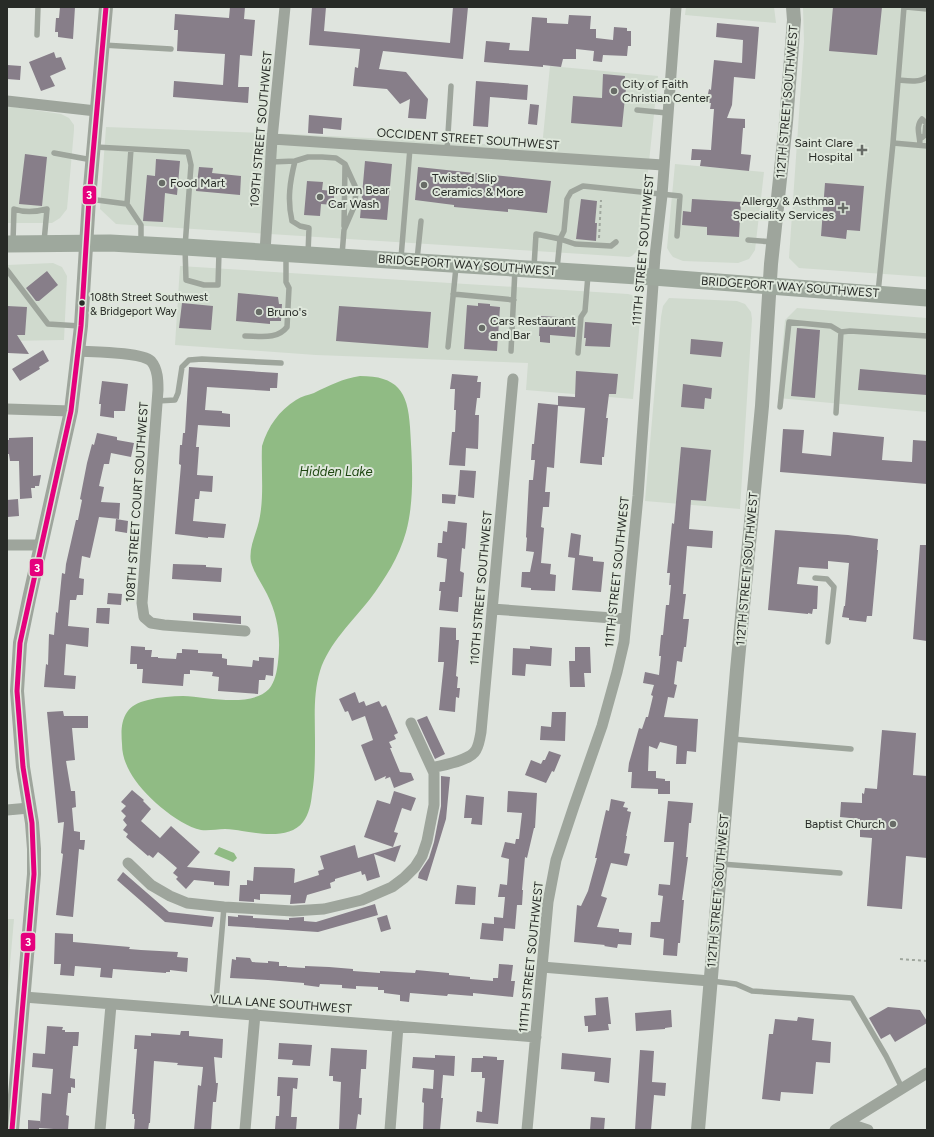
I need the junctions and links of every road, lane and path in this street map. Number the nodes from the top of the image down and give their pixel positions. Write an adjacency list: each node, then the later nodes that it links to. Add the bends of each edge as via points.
1 (38, 7): 8 (lane)
2 (106, 7): 9 (street)
3 (285, 7): 18 (street, 109TH STREET SOUTHWEST)
4 (676, 7): 17 (street, 111TH STREET SOUTHWEST)
5 (793, 7): 42 (street, 112TH STREET SOUTHWEST, via 786,122)
6 (905, 7): 7 (lane); 12 (lane)
7 (927, 9)
8 (37, 35)
9 (102, 45): 10 (lane); 16 (street)
10 (171, 50)
11 (927, 77): 12 (lane, via 917,81)
12 (898, 80): 20 (lane)
13 (451, 86): 25 (lane)
14 (7, 101): 16 (street)
15 (637, 110): 17 (lane)
16 (96, 111): 27 (street)
17 (668, 113): 31 (street, 111TH STREET SOUTHWEST)
18 (272, 139): 23 (street, OCCIDENT STREET SOUTHWEST); 29 (street, 109TH STREET SOUTHWEST)
19 (920, 139): 21 (lane)
20 (893, 143): 21 (lane); 64 (lane)
21 (920, 145): 22 (lane)
22 (927, 146)
23 (410, 148): 25 (street, OCCIDENT STREET SOUTHWEST); 54 (lane)
24 (131, 149): 27 (lane); 35 (lane); 48 (lane, via 188,152 191,165)
25 (447, 150): 31 (street, OCCIDENT STREET SOUTHWEST)
26 (54, 153): 27 (lane)
27 (93, 154): 33 (street)
28 (295, 161): 29 (lane); 30 (lane, via 308,157 322,157 336,158); 52 (lane, via 289,208 292,221 309,228)
29 (271, 162): 50 (street, 109TH STREET SOUTHWEST)
30 (345, 164): 37 (lane); 37 (lane, via 356,193 354,207)
31 (663, 165): 32 (street, 111TH STREET SOUTHWEST)
32 (662, 195): 38 (lane, via 680,196); 39 (lane, via 583,186 571,192 567,199 564,231); 61 (street, 111TH STREET SOUTHWEST)
33 (89, 199): 35 (lane); 43 (street)
34 (601, 200): 47 (path)
35 (127, 204): 46 (lane, via 141,225)
36 (421, 221): 54 (lane)
37 (344, 230): 53 (lane)
38 (677, 236)
39 (560, 239): 47 (lane, via 575,244); 58 (lane, via 536,234); 59 (lane)
40 (748, 240): 42 (lane)
41 (616, 242): 47 (lane, via 611,246)
42 (773, 242): 62 (street, 112TH STREET SOUTHWEST)
43 (86, 243): 45 (main road, BRIDGEPORT WAY SOUTHWEST); 46 (main road, BRIDGEPORT WAY SOUTHWEST); 67 (street)
44 (10, 244): 45 (main road, BRIDGEPORT WAY SOUTHWEST); 45 (lane, via 14,209 31,212 47,209)
45 (43, 244)
46 (141, 245): 48 (main road, BRIDGEPORT WAY SOUTHWEST)
47 (598, 246)
48 (185, 247): 49 (main road, BRIDGEPORT WAY SOUTHWEST); 49 (lane, via 186,280 204,285 218,285)
49 (219, 250): 50 (main road, BRIDGEPORT WAY SOUTHWEST)
50 (264, 252): 51 (main road, BRIDGEPORT WAY SOUTHWEST)
51 (286, 254): 52 (main road, BRIDGEPORT WAY SOUTHWEST); 69 (lane, via 286,282 289,288 287,327 283,332 271,337)
52 (308, 255): 53 (main road, BRIDGEPORT WAY SOUTHWEST)
53 (342, 257): 54 (main road, BRIDGEPORT WAY SOUTHWEST)
54 (409, 261): 55 (main road, BRIDGEPORT WAY SOUTHWEST)
55 (456, 264): 56 (main road, BRIDGEPORT WAY SOUTHWEST); 63 (lane)
56 (515, 268): 58 (main road, BRIDGEPORT WAY SOUTHWEST); 66 (lane)
57 (7, 270): 67 (lane, via 48,324)
58 (534, 270): 59 (main road, BRIDGEPORT WAY SOUTHWEST)
59 (557, 271): 60 (main road, BRIDGEPORT WAY SOUTHWEST)
60 (588, 273): 61 (main road, BRIDGEPORT WAY SOUTHWEST); 74 (lane)
61 (653, 277): 62 (main road, BRIDGEPORT WAY SOUTHWEST); 86 (street, 111TH STREET SOUTHWEST, via 638,496)
62 (770, 285): 64 (main road, BRIDGEPORT WAY SOUTHWEST); 91 (street, 112TH STREET SOUTHWEST, via 762,406)
63 (453, 294): 66 (lane); 71 (lane)
64 (878, 294): 65 (main road, BRIDGEPORT WAY SOUTHWEST)
65 (927, 298)
66 (514, 300): 73 (lane)
67 (81, 326): 72 (street)
68 (841, 332): 70 (lane); 78 (lane, via 831,326 789,322); 81 (lane)
69 (245, 336)
70 (927, 336)
71 (448, 347)
72 (78, 351): 77 (street, 108TH STREET COURT SOUTHWEST, via 148,359 158,376); 80 (street)
73 (511, 351)
74 (578, 353)
75 (282, 364): 77 (lane, via 189,360 182,367 175,400)
76 (513, 379): 85 (street, 110TH STREET SOUTHWEST)
77 (157, 401): 87 (street, 108TH STREET COURT SOUTHWEST, via 142,596 143,614 154,624)
78 (780, 407)
79 (7, 409): 80 (street)
80 (71, 411): 83 (street)
81 (836, 413)
82 (7, 545): 83 (street)
83 (41, 545): 89 (street)
84 (815, 578): 88 (lane, via 827,579 834,587)
85 (492, 610): 86 (street); 93 (street, 110TH STREET SOUTHWEST, via 481,732 476,749 466,759)
86 (626, 619): 102 (street, 111TH STREET SOUTHWEST, via 624,642 602,726 556,860 548,902)
87 (245, 631)
88 (828, 642)
89 (12, 677): 94 (street, via 17,691)
90 (411, 723): 93 (street)
91 (731, 739): 92 (lane); 97 (street, 112TH STREET SOUTHWEST)
92 (851, 748)
93 (432, 768): 99 (street, via 434,805 422,856 415,867 392,887 362,900 324,909 293,911)
94 (29, 808): 95 (street); 104 (street, via 34,874)
95 (7, 810)
96 (128, 863): 99 (street, via 152,885 170,896 187,902)
97 (721, 864): 98 (lane); 103 (street, 112TH STREET SOUTHWEST)
98 (840, 873)
99 (224, 907): 106 (lane)
100 (900, 959): 101 (path)
101 (927, 961)
102 (542, 967): 103 (street); 109 (street, 111TH STREET SOUTHWEST)
103 (710, 981): 111 (lane, via 736,984 752,991 852,998); 118 (street, 112TH STREET SOUTHWEST)
104 (24, 997): 105 (street, VILLA LANE SOUTHWEST); 113 (street)
105 (111, 1005): 106 (street, VILLA LANE SOUTHWEST); 114 (street)
106 (215, 1012): 107 (street, VILLA LANE SOUTHWEST)
107 (255, 1014): 108 (street, VILLA LANE SOUTHWEST); 115 (street)
108 (398, 1026): 109 (street, VILLA LANE SOUTHWEST); 116 (street)
109 (536, 1037): 117 (street, 111TH STREET SOUTHWEST)
110 (927, 1073): 111 (street)
111 (902, 1088): 112 (street)
112 (847, 1123): 119 (street); 120 (street)
113 (12, 1130)
114 (100, 1130)
115 (245, 1130)
116 (390, 1130)
117 (527, 1130)
118 (698, 1130)
119 (835, 1130)
120 (868, 1130)

